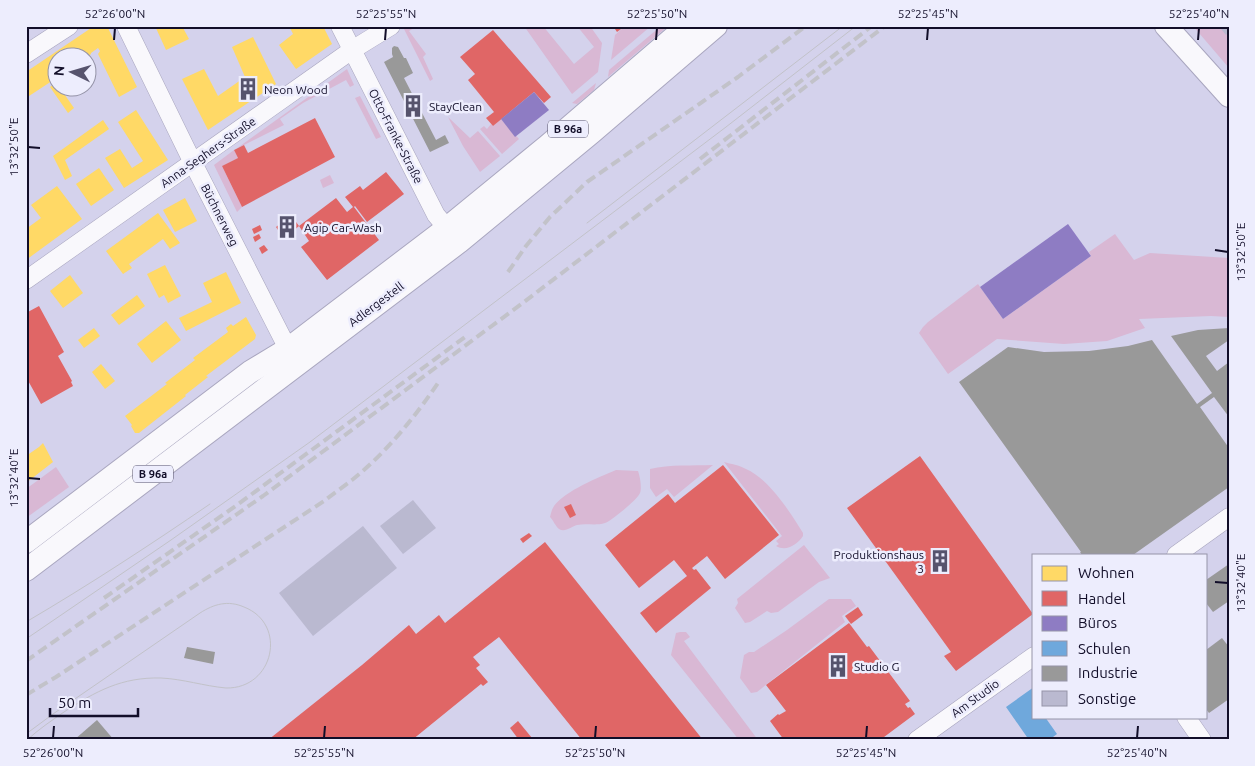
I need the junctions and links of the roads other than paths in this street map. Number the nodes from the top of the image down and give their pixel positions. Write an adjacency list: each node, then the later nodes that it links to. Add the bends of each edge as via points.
1 (69, 26): 9 (street)
2 (126, 26): 11 (street, Büchnerweg)
3 (340, 26): 8 (street, Otto-Franke-Straße)
4 (391, 26): 8 (street, Anna-Seghers-Straße)
5 (686, 26): 12 (main road, Adlergestell / B 96a, via 546,147)
6 (716, 26): 12 (main road, Adlergestell / B 96a, via 591,133)
7 (1166, 26): 10 (main road)
8 (352, 50): 11 (street, Anna-Seghers-Straße); 12 (street, Otto-Franke-Straße, via 436,215)
9 (26, 54)
10 (1229, 96)
11 (193, 163): 13 (street, Anna-Seghers-Straße); 14 (street, Büchnerweg)
12 (453, 235): 14 (main road, Adlergestell / B 96a); 18 (main road, Adlergestell / B 96a)
13 (26, 280)
14 (288, 349): 16 (main road, Adlergestell / B 96a, via 250,372)
15 (1229, 517): 17 (street)
16 (26, 542)
17 (1177, 554)
18 (26, 570)
19 (1032, 657): 21 (street, Am Studio)
20 (1187, 718): 22 (street)
21 (917, 740)
22 (1202, 740)

